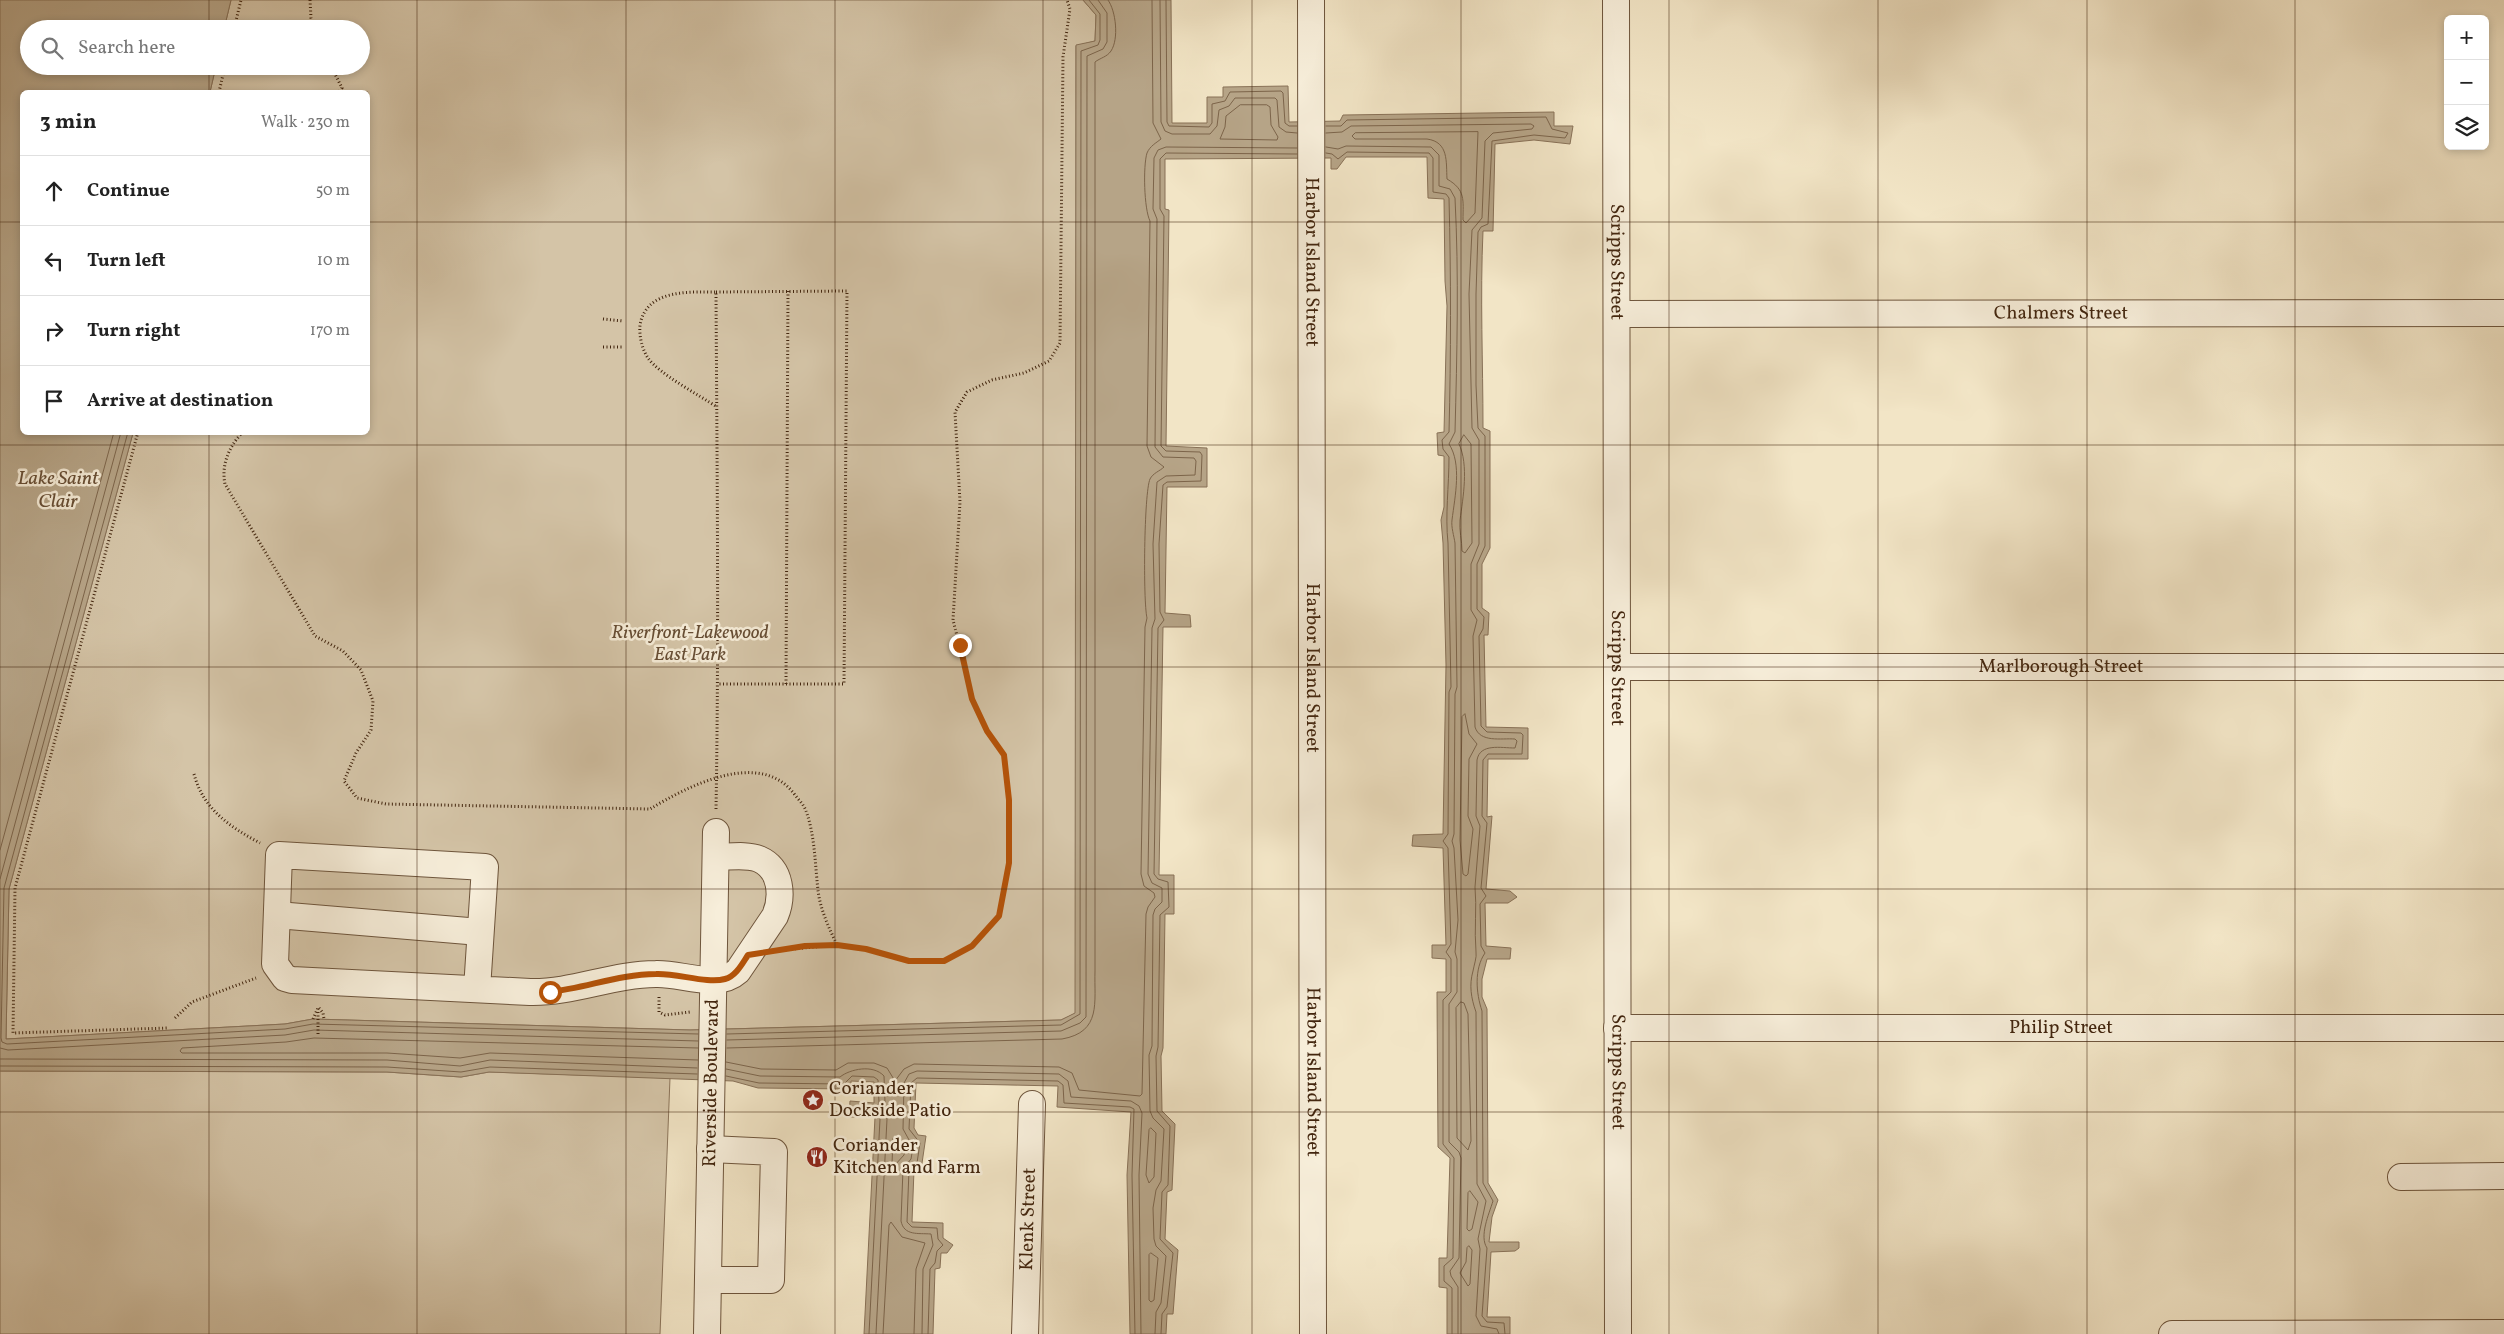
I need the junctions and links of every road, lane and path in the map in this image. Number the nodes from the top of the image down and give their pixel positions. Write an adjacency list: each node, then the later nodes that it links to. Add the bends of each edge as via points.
1 (241, 0): 6 (path)
2 (310, 0): 7 (path)
3 (1067, 0): 33 (path, via 1070,9 1062,57 1060,343 1049,361 967,392 955,412 960,502 953,620 972,699 987,731 1004,755 1009,800 1009,863 999,916 972,946 944,961 909,961)
4 (1311, 0): 52 (street, Harbor Island Street)
5 (1616, 0): 15 (street, Scripps Street)
6 (236, 20)
7 (312, 20)
8 (223, 75): 10 (path)
9 (335, 75): 11 (path)
10 (219, 90)
11 (340, 90)
12 (788, 291): 13 (path); 26 (path); 26 (path, via 847,291 847,301 844,684)
13 (716, 292): 20 (path); 20 (path, via 664,296 645,312 640,333 642,346 653,364)
14 (2504, 313): 15 (street, Chalmers Street)
15 (1617, 314): 23 (street, Scripps Street)
16 (603, 319): 17 (path)
17 (623, 321)
18 (603, 347): 19 (path)
19 (622, 347)
20 (717, 406): 25 (path)
21 (137, 435): 40 (path, via 15,888 13,1033)
22 (241, 435): 28 (path, via 226,457 225,484 315,636 343,651 361,670 373,700 372,730 356,753 344,781 357,798 386,804 650,809 684,788)
23 (1617, 667): 24 (street, Marlborough Street); 41 (street, Scripps Street)
24 (2504, 667)
25 (717, 684): 26 (path); 28 (path)
26 (786, 684)
27 (194, 774): 29 (path, via 202,797 214,812 238,831)
28 (717, 777): 30 (path); 33 (path, via 766,774 789,786 806,810 818,893)
29 (264, 845)
30 (716, 845): 34 (street, via 758,859 768,866 778,881 778,908); 36 (street, Riverside Boulevard)
31 (277, 915): 32 (street); 32 (street, via 279,855 485,867); 37 (street, via 275,964 285,978)
32 (480, 932): 37 (street)
33 (837, 945): 34 (path, via 805,946)
34 (748, 955): 36 (street, via 730,978)
35 (261, 976): 38 (path, via 192,1002)
36 (714, 980): 37 (street, via 656,974 550,992); 45 (street, Riverside Boulevard)
37 (477, 989)
38 (175, 1018)
39 (324, 1019): 43 (path, via 318,1007)
40 (168, 1028)
41 (1617, 1028): 42 (street, Philip Street); 53 (street, Scripps Street)
42 (2504, 1028)
43 (318, 1034)
44 (1032, 1104): 51 (street, Klenk Street)
45 (710, 1149): 48 (street, Riverside Boulevard); 48 (street, via 774,1152 771,1280)
46 (2504, 1176): 47 (street)
47 (2401, 1177)
48 (708, 1280): 50 (street, Riverside Boulevard)
49 (2504, 1333): 54 (street)
50 (707, 1334)
51 (1025, 1334)
52 (1314, 1334)
53 (1618, 1334)
54 (2172, 1334)

